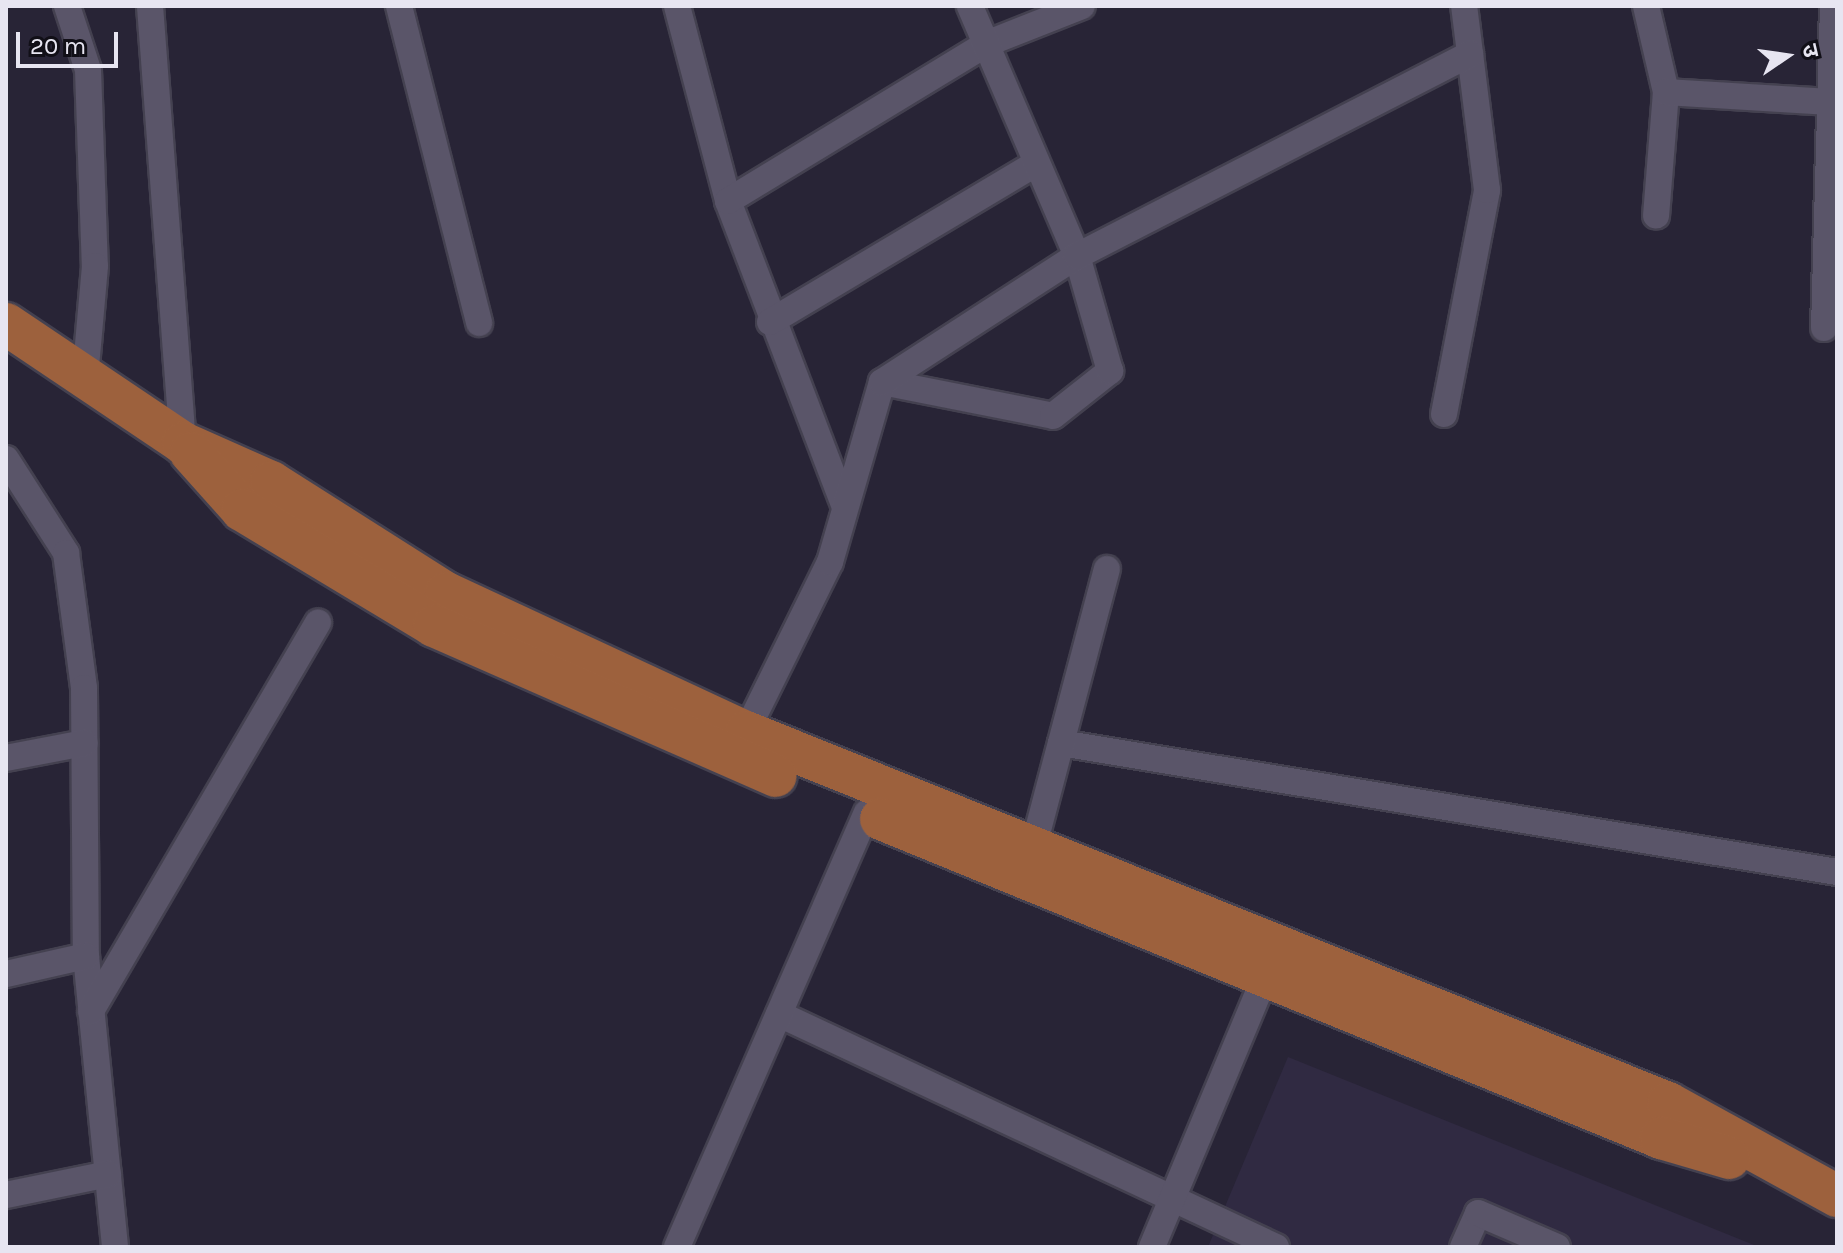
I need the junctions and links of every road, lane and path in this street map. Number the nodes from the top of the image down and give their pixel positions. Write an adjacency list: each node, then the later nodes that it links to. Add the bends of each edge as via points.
1 (67, 6): 22 (street, via 88,70 95,266)
2 (150, 6): 25 (street)
3 (399, 6): 19 (street)
4 (677, 6): 15 (street)
5 (970, 6): 10 (street)
6 (1082, 6): 10 (street)
7 (1464, 6): 11 (street)
8 (1646, 6): 12 (street)
9 (1834, 18): 13 (street)
10 (986, 44): 14 (street); 15 (street)
11 (1470, 54): 17 (street); 24 (street, via 1487,190)
12 (1666, 92): 13 (street); 16 (street)
13 (1830, 102): 21 (street)
14 (1033, 165): 17 (street); 18 (street)
15 (728, 201): 18 (street)
16 (1656, 216)
17 (1077, 256): 23 (street); 23 (street, via 1110,371 1073,406 1053,416)
18 (770, 322): 27 (street)
19 (479, 323)
20 (6, 324): 22 (main road)
21 (1824, 328)
22 (85, 377): 25 (main road)
23 (882, 382): 27 (street)
24 (1444, 414)
25 (183, 443): 32 (main road, via 242,510 434,626)
26 (6, 459): 30 (street, via 66,553)
27 (845, 507): 32 (street, via 830,562)
28 (1107, 569): 31 (street)
29 (318, 623): 40 (street)
30 (85, 743): 33 (street); 37 (street)
31 (1061, 743): 35 (street); 36 (street)
32 (739, 745): 34 (main road); 35 (main road)
33 (6, 758)
34 (867, 813): 35 (main road); 41 (street)
35 (1029, 864): 38 (main road)
36 (1837, 872)
37 (86, 956): 39 (street); 40 (street)
38 (1271, 962): 44 (main road, via 1661,1138); 47 (street)
39 (6, 974)
40 (91, 1011): 43 (street)
41 (779, 1014): 47 (street); 49 (street)
42 (1837, 1173): 44 (street)
43 (108, 1174): 45 (street); 48 (street)
44 (1789, 1175): 46 (main road)
45 (6, 1195)
46 (1837, 1196)
47 (1170, 1203): 50 (street); 51 (street)
48 (115, 1247)
49 (677, 1247)
50 (1152, 1247)
51 (1276, 1247)
52 (1463, 1247): 53 (street, via 1478,1213)
53 (1557, 1247)

